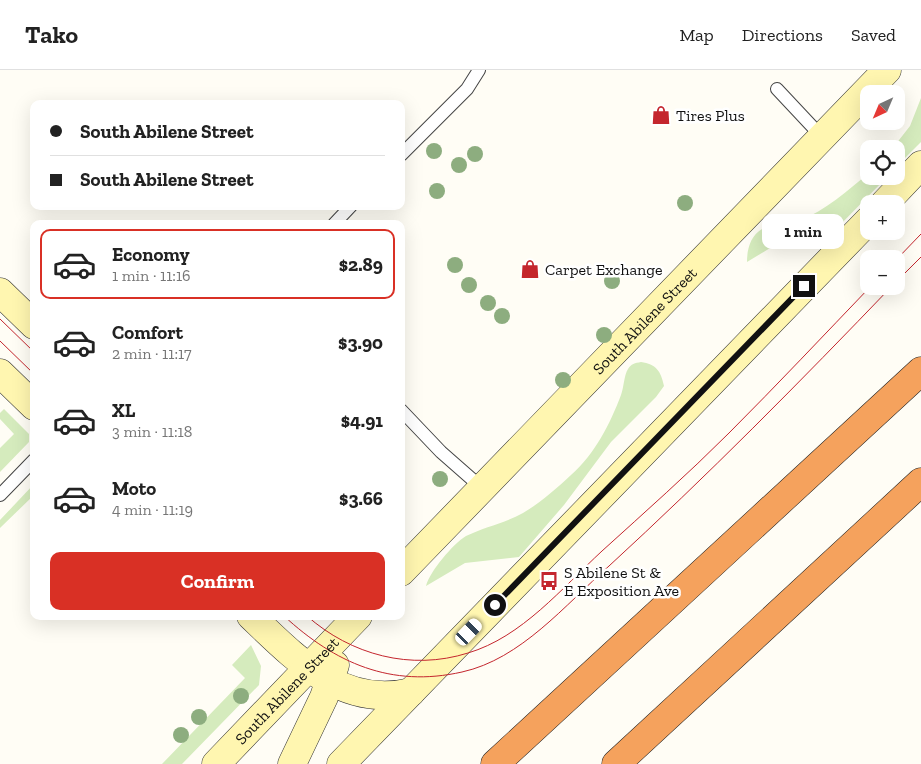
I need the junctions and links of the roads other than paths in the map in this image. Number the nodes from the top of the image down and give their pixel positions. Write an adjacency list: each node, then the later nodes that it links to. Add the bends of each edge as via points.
1 (479, 70): 5 (lane, via 467,89)
2 (887, 70): 4 (main road, South Abilene Street)
3 (777, 89): 4 (lane)
4 (822, 137): 19 (main road, South Abilene Street)
5 (405, 151)
6 (921, 166): 7 (main road)
7 (893, 195)
8 (347, 210): 9 (lane)
9 (338, 220)
10 (860, 229): 25 (main road)
11 (0, 292): 12 (main road)
12 (30, 321)
13 (921, 371): 29 (highway)
14 (0, 373): 15 (main road)
15 (30, 402)
16 (405, 414): 19 (lane)
17 (30, 464): 20 (lane)
18 (921, 482): 30 (highway)
19 (482, 488): 21 (main road, South Abilene Street)
20 (0, 494)
21 (405, 568)
22 (256, 620): 24 (main road)
23 (345, 620): 24 (main road)
24 (319, 675): 25 (main road, via 375,696); 26 (main road, South Abilene Street); 27 (main road)
25 (411, 692): 28 (main road)
26 (216, 764)
27 (292, 764)
28 (341, 764)
29 (495, 764)
30 (616, 764)

